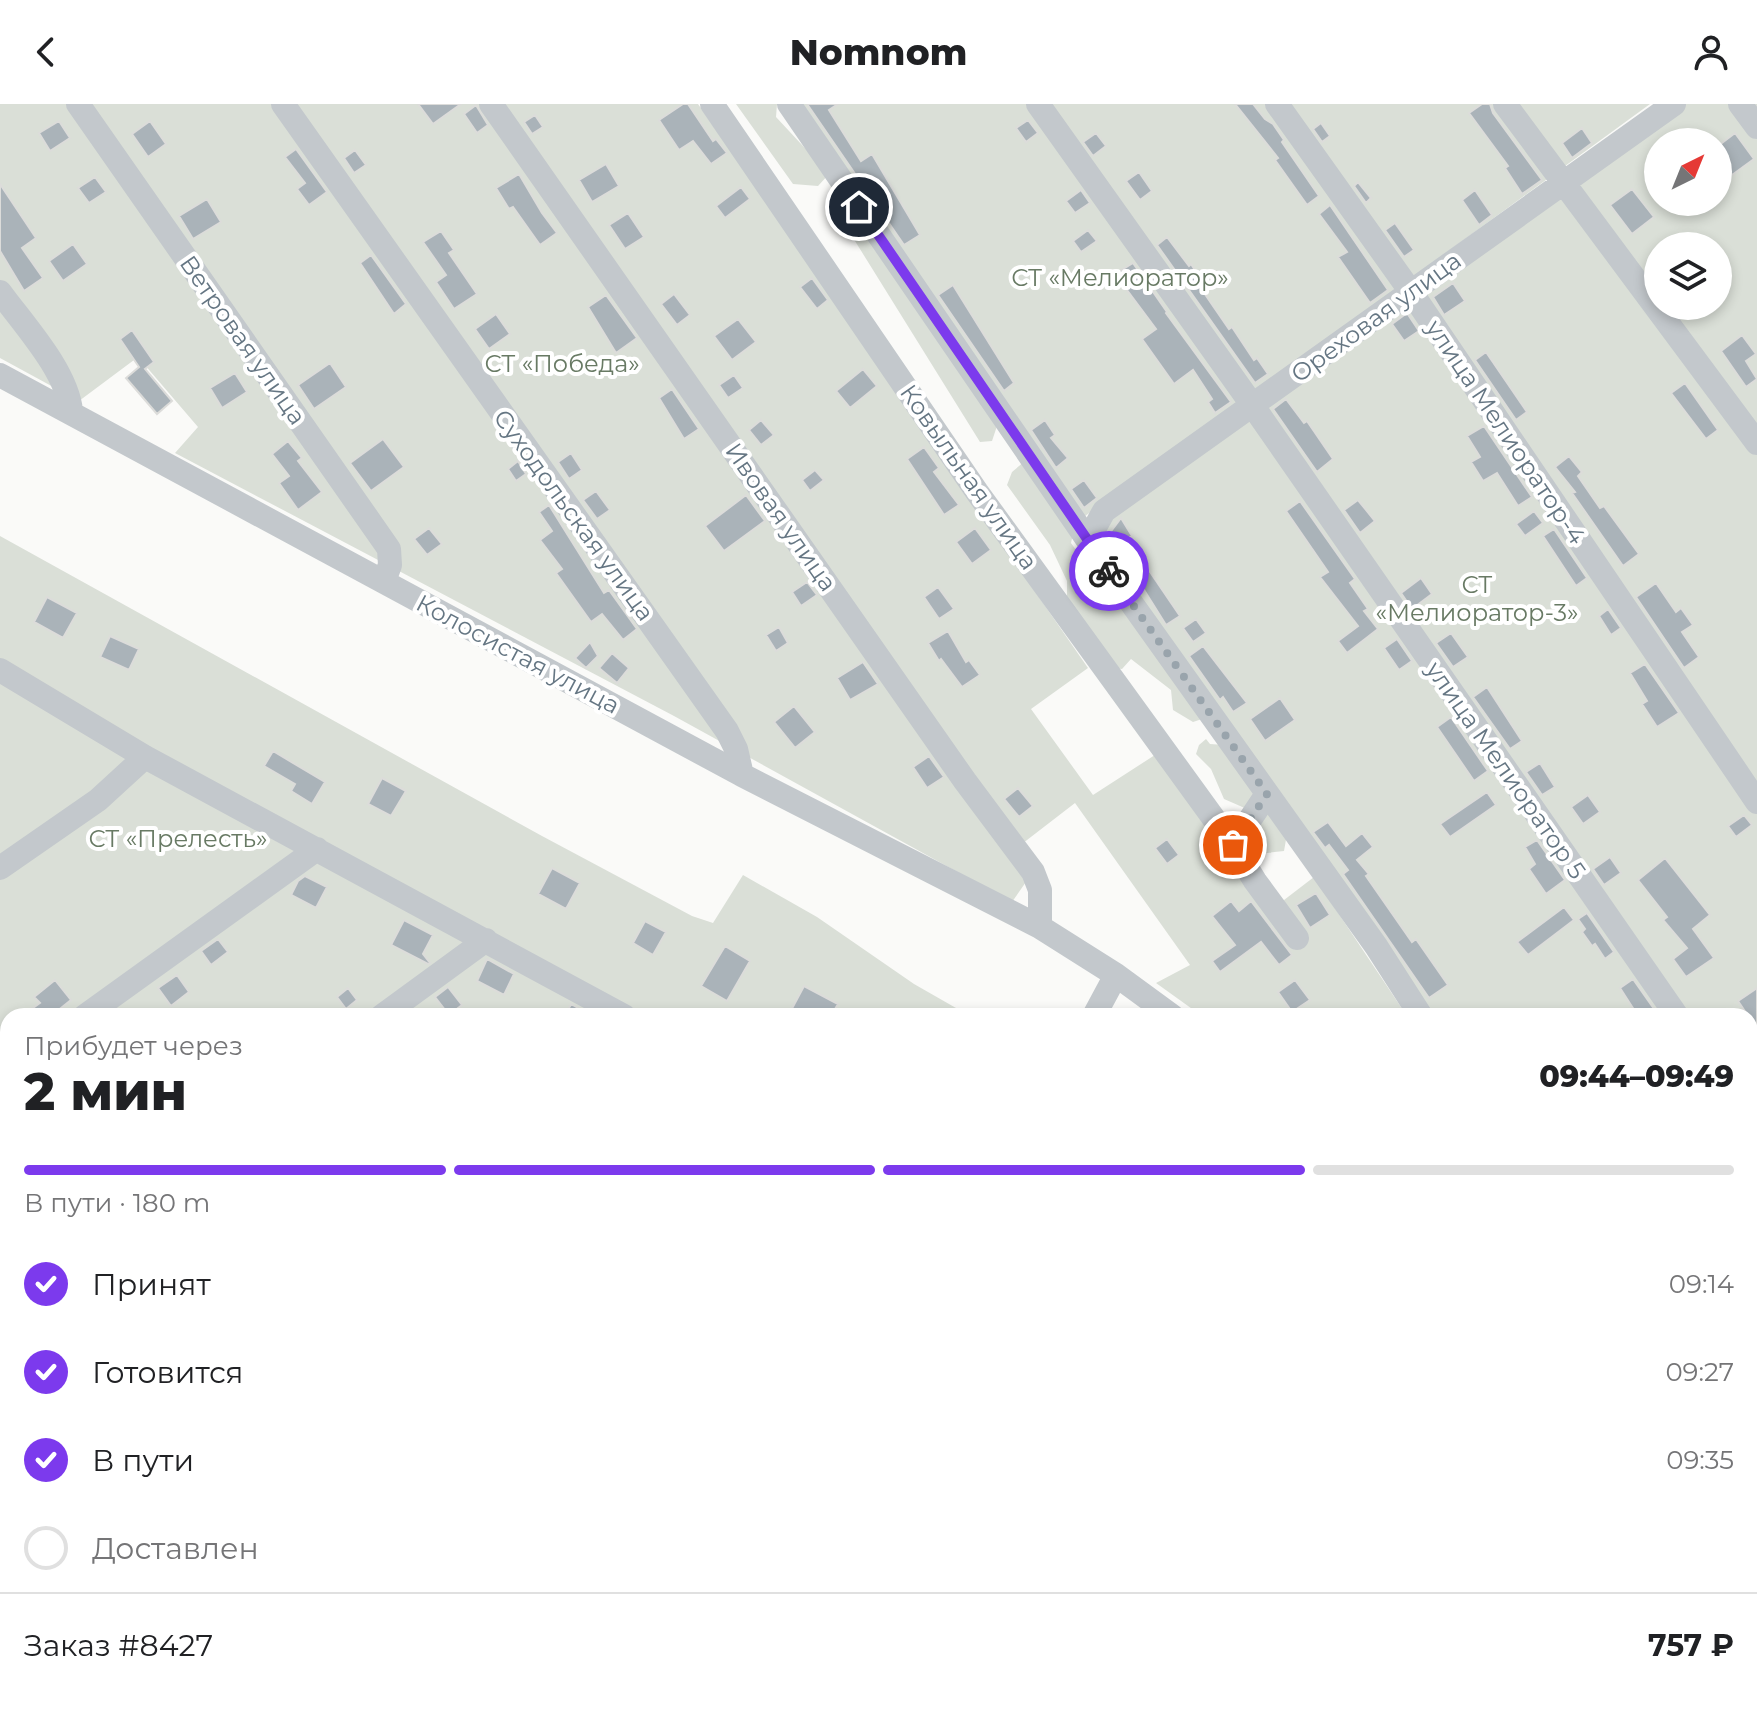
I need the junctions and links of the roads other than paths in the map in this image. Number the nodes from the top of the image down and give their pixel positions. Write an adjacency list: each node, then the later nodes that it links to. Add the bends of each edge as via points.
1 (78, 104): 20 (street, Ветровая улица, via 389,549)
2 (283, 104): 23 (street, Суходольская улица, via 719,718 736,749)
3 (491, 104): 29 (street, Ивовая улица, via 1033,872)
4 (712, 104): 26 (street, Ковыльная улица, via 977,492)
5 (789, 104): 19 (street)
6 (1038, 104): 16 (street, улица Мелиоратор 5)
7 (1277, 104): 14 (street, улица Мелиоратор-4)
8 (1505, 104): 12 (street)
9 (1674, 104): 12 (street, Ореховая улица)
10 (1740, 104): 11 (street)
11 (1757, 127)
12 (1563, 184): 14 (street, Ореховая улица); 18 (street)
13 (0, 292): 17 (street, via 61,378)
14 (1411, 292): 16 (street, Ореховая улица); 25 (street, улица Мелиоратор-4)
15 (0, 375): 17 (street, Колосистая улица)
16 (1253, 406): 19 (street, Ореховая улица, via 1104,511); 39 (street, улица Мелиоратор 5)
17 (71, 411): 20 (street, Колосистая улица)
18 (1757, 443)
19 (1088, 540): 24 (street)
20 (384, 581): 23 (street, Колосистая улица)
21 (0, 670): 22 (street)
22 (145, 757): 27 (street); 28 (street, via 98,800)
23 (742, 775): 29 (street, Колосистая улица)
24 (1267, 794): 26 (street); 38 (street)
25 (1757, 802)
26 (1233, 845): 30 (street, Ковыльная улица)
27 (317, 849): 31 (street); 33 (street)
28 (0, 868)
29 (1045, 930): 32 (street, Колосистая улица)
30 (1297, 938)
31 (486, 940): 34 (street); 35 (street)
32 (1116, 975): 36 (street); 37 (street, Колосистая улица)
33 (96, 1008)
34 (393, 1008)
35 (609, 1008)
36 (1098, 1008)
37 (1161, 1008)
38 (1416, 1008)
39 (1671, 1008)

